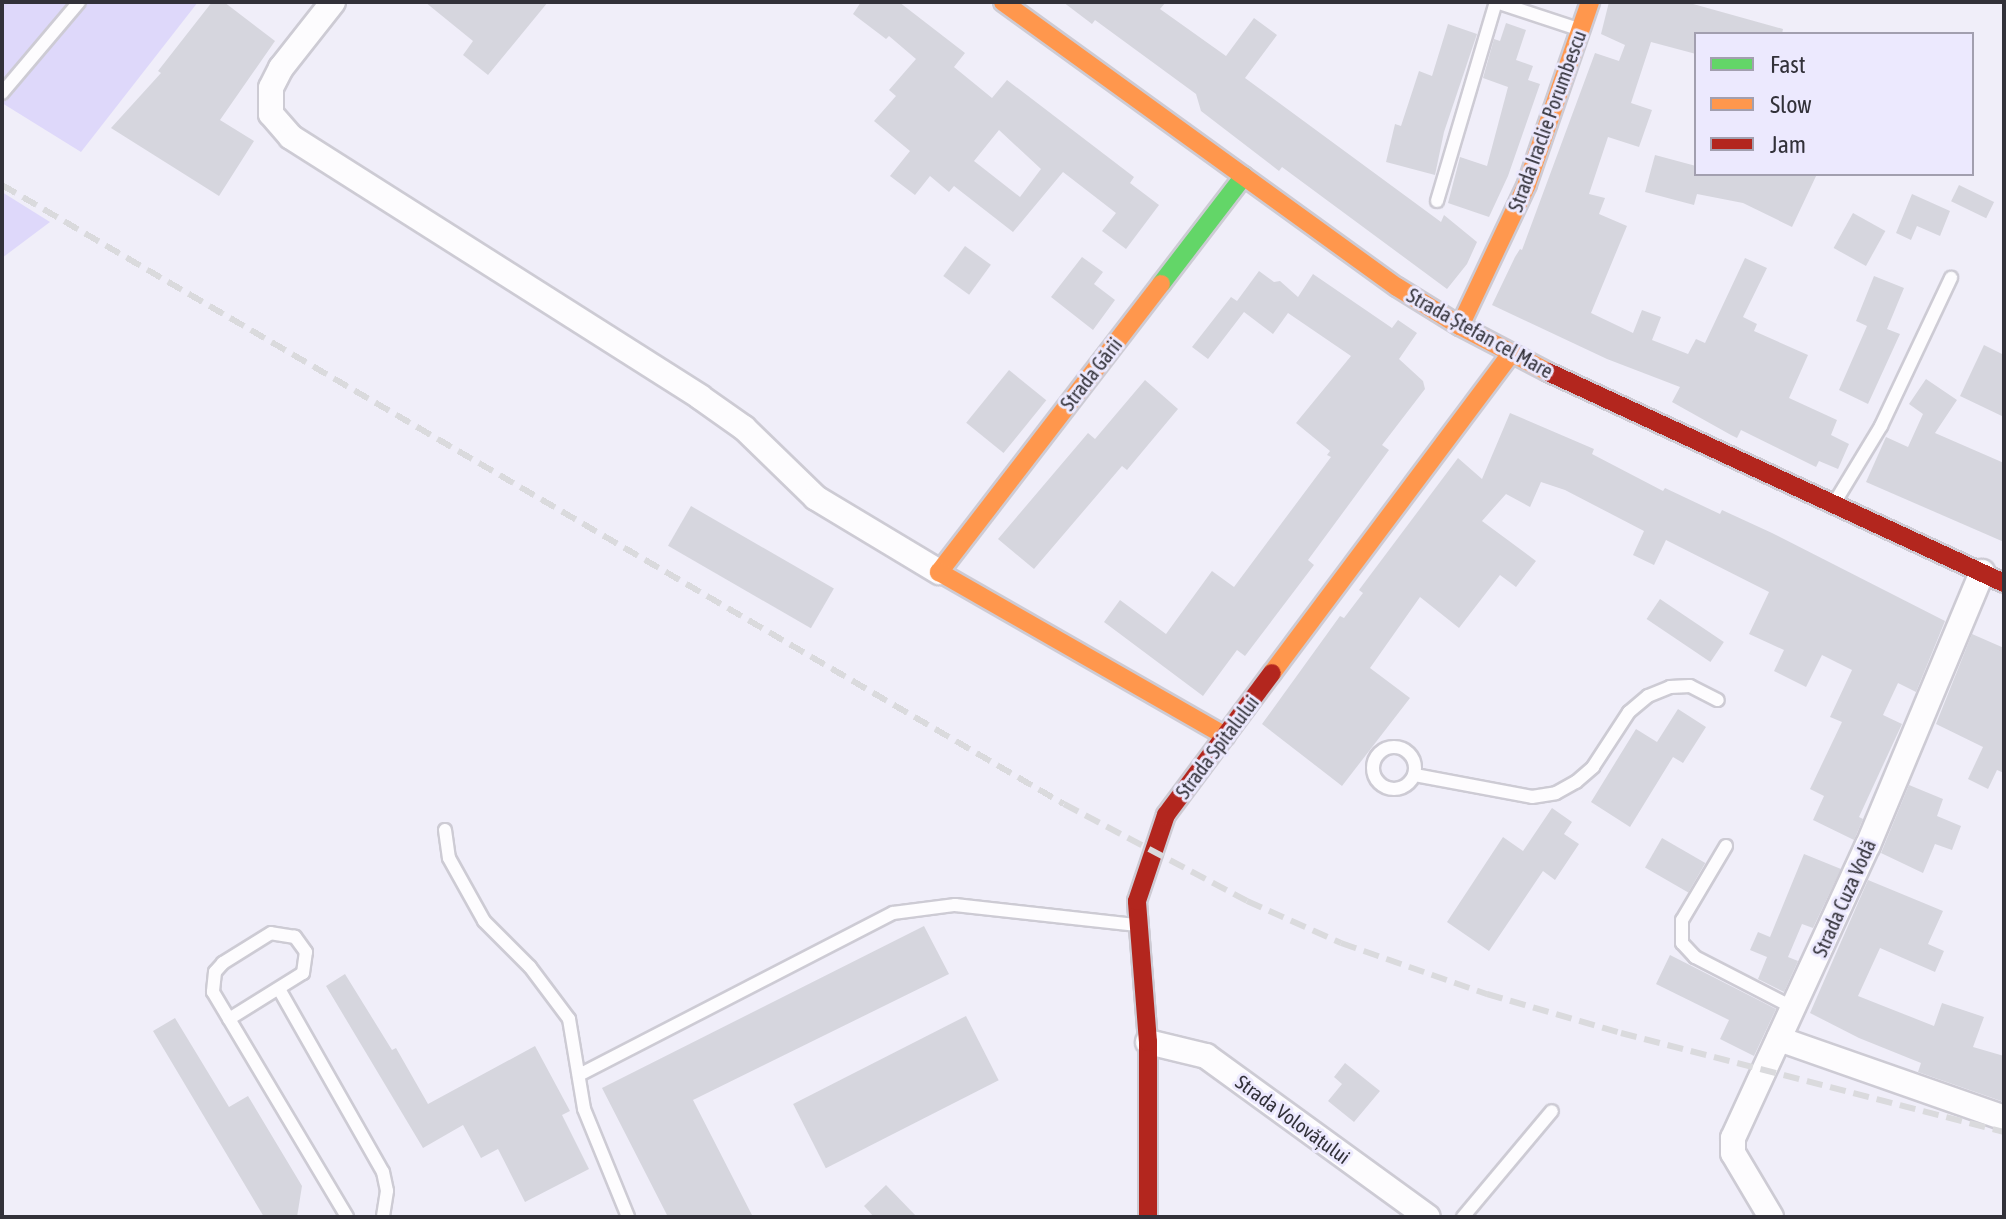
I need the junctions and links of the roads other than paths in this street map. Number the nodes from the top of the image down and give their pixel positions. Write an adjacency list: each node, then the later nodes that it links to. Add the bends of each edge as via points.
1 (79, 2): 6 (lane)
2 (333, 2): 13 (street, via 271,88 271,114 278,125 744,428 816,498)
3 (1003, 2): 7 (main road, Strada Ștefan cel Mare)
4 (1590, 2): 5 (main road, Strada Iraclie Porumbescu)
5 (1581, 30): 8 (lane, via 1496,2); 10 (main road, Strada Iraclie Porumbescu, via 1527,184)
6 (2, 93)
7 (1244, 176): 10 (main road, Strada Ștefan cel Mare); 13 (main road, Strada Gării)
8 (1437, 201)
9 (1951, 278): 12 (lane, via 1881,426)
10 (1460, 326): 11 (main road, Strada Ștefan cel Mare)
11 (1511, 353): 12 (main road, Strada Ștefan cel Mare); 16 (main road, Strada Spitalului)
12 (1834, 504): 14 (main road, Strada Ștefan cel Mare)
13 (939, 572): 16 (main road)
14 (1993, 577): 22 (street, Strada Cuza Vodă)
15 (1718, 700): 17 (lane, via 1690,686 1648,696 1629,712 1593,767 1556,793 1532,797)
16 (1225, 736): 20 (main road, Strada Spitalului, via 1166,815 1142,881)
17 (1415, 775)
18 (445, 830): 26 (lane, via 449,858 484,921 530,967 569,1019)
19 (1726, 846): 22 (lane, via 1682,920 1682,943 1695,957)
20 (1138, 925): 25 (main road, Strada Spitalului); 26 (lane, via 955,905 893,913)
21 (279, 989): 23 (lane); 23 (lane, via 296,980 307,965 304,945 284,933 271,933 215,972 213,992); 30 (lane, via 383,1172)
22 (1794, 1008): 24 (street, Strada Cuza Vodă)
23 (229, 1019): 29 (lane)
24 (1779, 1039): 28 (street); 35 (street, Strada Cuza Vodă, via 1733,1138 1733,1153)
25 (1148, 1042): 32 (main road, Strada Spitalului); 33 (street, Strada Volovățului, via 1206,1056)
26 (579, 1075): 31 (lane, via 584,1109)
27 (1552, 1111): 34 (lane)
28 (2004, 1118)
29 (347, 1217)
30 (383, 1217)
31 (628, 1217)
32 (1148, 1217)
33 (1428, 1217)
34 (1463, 1217)
35 (1771, 1217)

